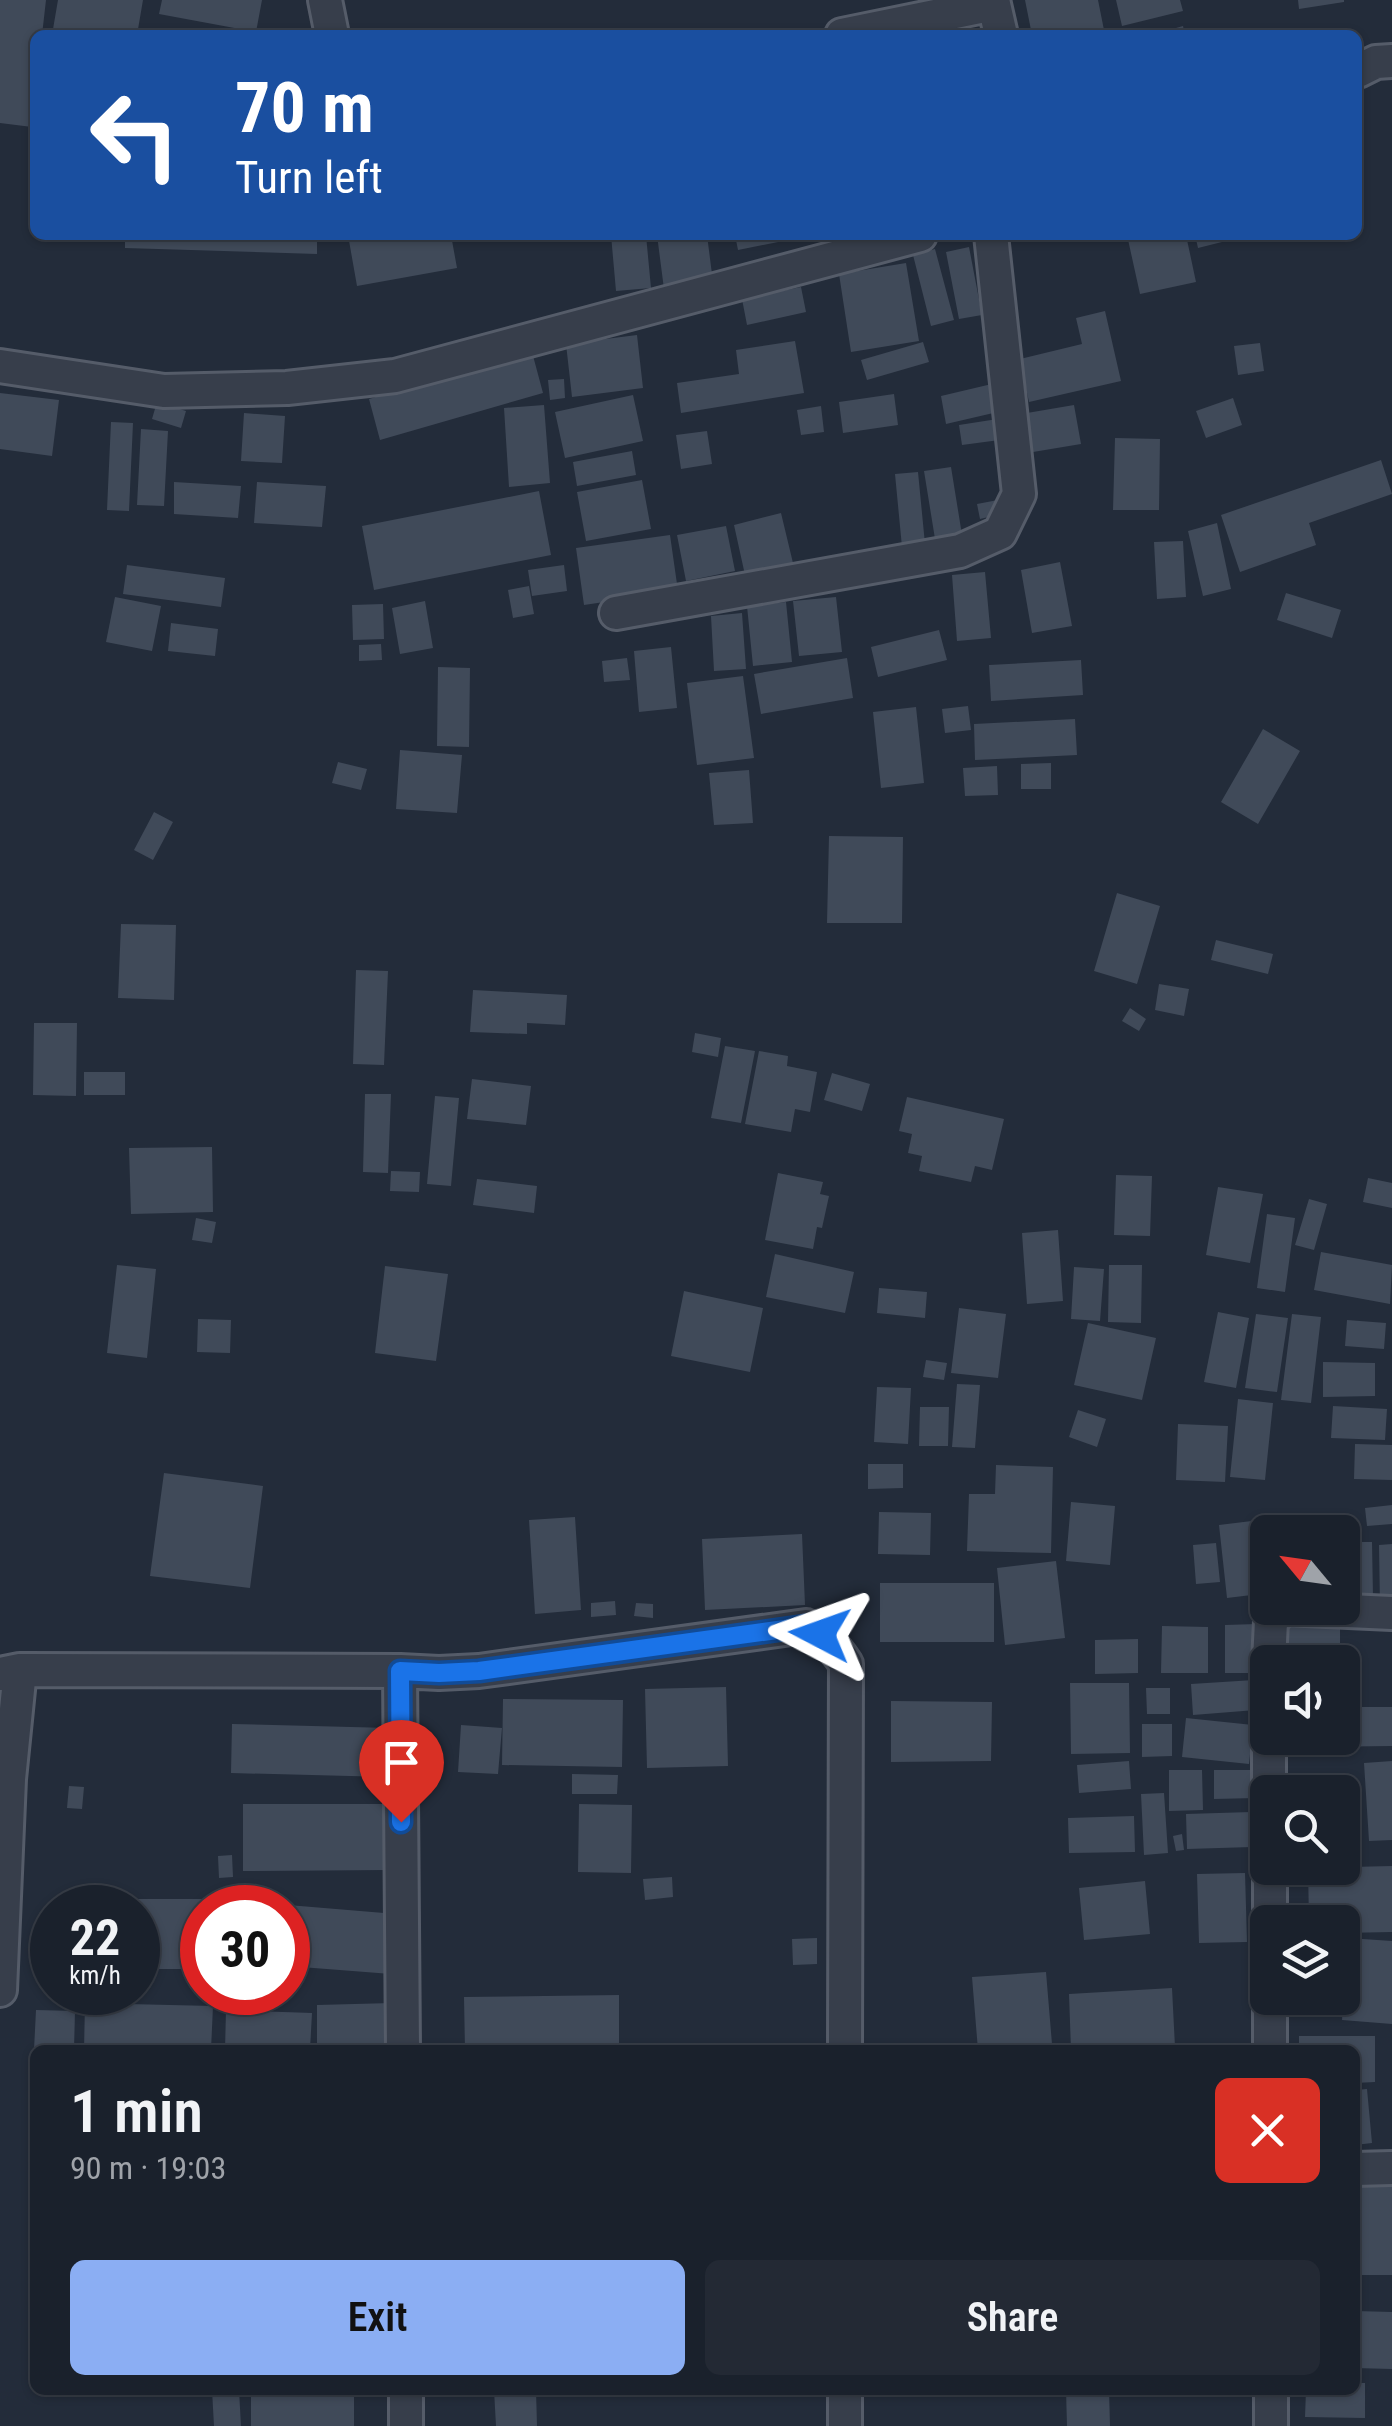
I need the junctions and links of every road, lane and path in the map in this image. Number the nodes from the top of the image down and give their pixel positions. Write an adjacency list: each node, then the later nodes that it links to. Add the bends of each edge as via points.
1 (325, 0): 3 (street)
2 (996, 13): 4 (street)
3 (331, 30)
4 (877, 30)
5 (1392, 62): 6 (street)
6 (1362, 68)
7 (901, 240): 9 (street, via 395,376 287,388 164,390)
8 (992, 240): 10 (street, via 1019,494 1000,534 960,551)
9 (0, 366)
10 (616, 613)
11 (1392, 1613): 12 (street, via 1283,1608 1271,1621)
12 (1270, 1645)
13 (400, 1671): 14 (street); 17 (street); 18 (street, via 479,1671 806,1626 832,1643 846,1664)
14 (10, 1672): 15 (street)
15 (0, 1990)
16 (1270, 2015): 19 (street)
17 (403, 2045)
18 (845, 2045)
19 (1270, 2045)
20 (1392, 2168): 21 (street)
21 (1360, 2169)
22 (406, 2395): 25 (street)
23 (845, 2395): 26 (street)
24 (1271, 2395): 27 (street)
25 (406, 2426)
26 (844, 2426)
27 (1271, 2426)

